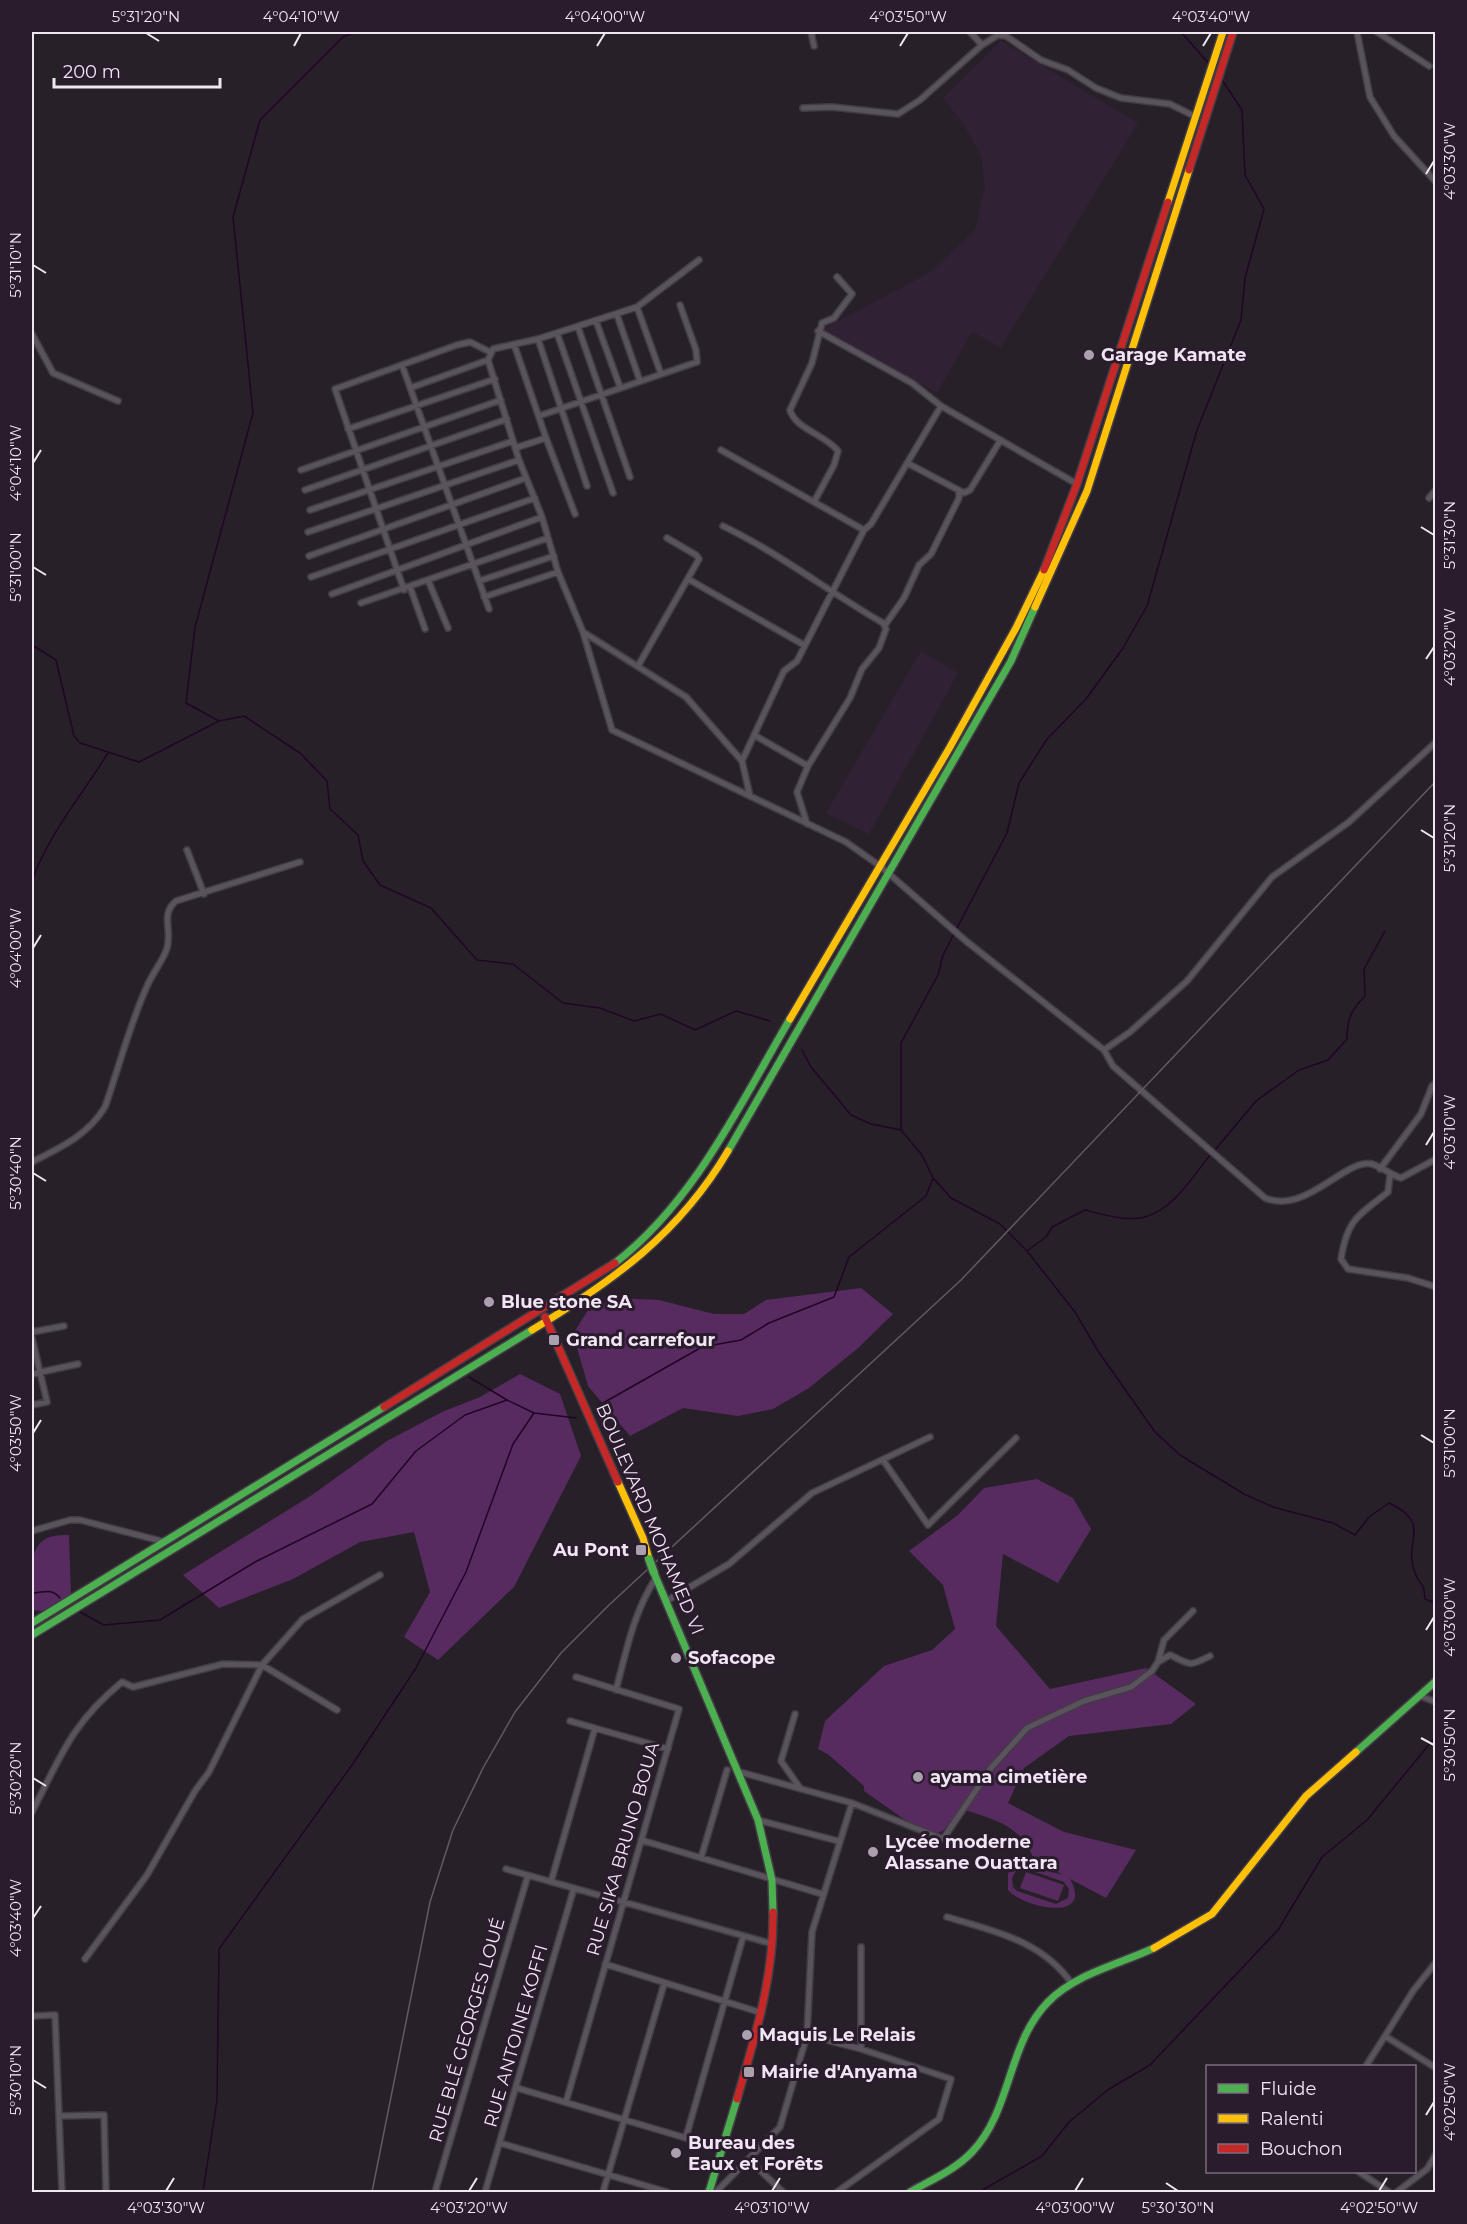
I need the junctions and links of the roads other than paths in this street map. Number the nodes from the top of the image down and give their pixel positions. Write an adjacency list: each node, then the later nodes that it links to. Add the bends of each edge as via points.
1 (811, 32): 9 (street)
2 (970, 32): 8 (street)
3 (1223, 32): 12 (main road)
4 (1233, 32): 114 (main road, via 1087,491 1011,661)
5 (1357, 32): 13 (street, via 1370,97 1394,136)
6 (1377, 32): 10 (street)
7 (1001, 33): 8 (street); 12 (street, via 1041,60 1068,70 1096,88 1121,98 1170,104)
8 (982, 45): 11 (street, via 920,100 898,114)
9 (814, 46)
10 (1429, 66)
11 (803, 108)
12 (1196, 117): 59 (main road)
13 (1436, 182)
14 (699, 260): 17 (street)
15 (837, 277): 21 (street, via 852,294)
16 (680, 305): 29 (street, via 699,360)
17 (637, 307): 18 (street); 29 (street)
18 (617, 315): 19 (street); 31 (street)
19 (596, 321): 20 (street); 32 (street)
20 (578, 327): 22 (street); 34 (street)
21 (818, 331): 38 (street, via 912,383); 69 (street, via 812,363 790,410 792,417 831,441 838,451)
22 (557, 333): 24 (street); 37 (street)
23 (32, 334): 36 (street, via 54,373)
24 (538, 339): 25 (street); 40 (street)
25 (514, 344): 26 (street); 41 (street)
26 (490, 352): 27 (street); 28 (street, via 470,342)
27 (488, 360): 30 (street); 33 (street)
28 (402, 365): 33 (street); 44 (street, via 335,389)
29 (661, 374): 31 (street)
30 (495, 380): 35 (street); 39 (street)
31 (640, 381): 32 (street)
32 (620, 387): 34 (street)
33 (410, 388): 39 (street)
34 (601, 393): 37 (street); 57 (street)
35 (501, 400): 42 (street); 43 (street)
36 (118, 401)
37 (581, 401): 40 (street); 66 (street)
38 (941, 405): 47 (street); 53 (street)
39 (417, 406): 43 (street); 44 (street)
40 (561, 408): 41 (street); 61 (street)
41 (539, 416): 45 (street)
42 (507, 419): 46 (street); 48 (street)
43 (424, 427): 48 (street); 50 (street)
44 (348, 429): 50 (street)
45 (546, 438): 49 (street); 73 (street)
46 (513, 441): 49 (street); 54 (street)
47 (1000, 441): 59 (street); 65 (street, via 970,490)
48 (431, 446): 54 (street); 56 (street)
49 (515, 448): 52 (street)
50 (355, 450): 55 (street); 56 (street)
51 (721, 450): 69 (street)
52 (519, 460): 58 (street); 60 (street)
53 (909, 464): 65 (street); 78 (street)
54 (438, 466): 60 (street); 64 (street)
55 (301, 470)
56 (361, 471): 62 (street); 64 (street)
57 (630, 477)
58 (526, 478): 67 (street); 70 (street)
59 (1077, 484): 113 (main road, via 1041,578 995,669)
60 (446, 485): 70 (street); 71 (street)
61 (587, 486)
62 (305, 490)
63 (1436, 490): 68 (street)
64 (369, 491): 71 (street); 72 (street)
65 (959, 492): 99 (street, via 932,554 919,565)
66 (612, 493)
67 (535, 498): 74 (street); 75 (street)
68 (1429, 498)
69 (814, 502): 78 (street)
70 (453, 505): 75 (street); 77 (street)
71 (376, 509): 77 (street); 79 (street)
72 (310, 510)
73 (575, 514)
74 (542, 517): 80 (street); 82 (street)
75 (460, 524): 82 (street); 83 (street)
76 (723, 526): 94 (street, via 781,558)
77 (383, 529): 83 (street); 84 (street)
78 (864, 530): 94 (street)
79 (308, 532)
80 (548, 538): 85 (street); 86 (street)
81 (667, 538): 90 (street, via 698,556)
82 (466, 544): 86 (street); 87 (street)
83 (389, 549): 87 (street); 89 (street)
84 (309, 556)
85 (554, 556): 88 (street); 92 (street)
86 (473, 564): 91 (street); 92 (street)
87 (397, 569): 93 (street); 95 (street)
88 (558, 572): 96 (street); 102 (street)
89 (311, 577)
90 (688, 579): 103 (street); 104 (street)
91 (428, 580): 93 (street); 100 (street)
92 (479, 581): 96 (street)
93 (407, 588): 97 (street); 101 (street)
94 (831, 593): 99 (street); 103 (street)
95 (332, 594)
96 (484, 597): 98 (street)
97 (361, 603)
98 (489, 609)
99 (885, 625): 108 (street, via 879,648 862,669 850,698)
100 (448, 628)
101 (425, 629)
102 (583, 632): 104 (street); 109 (street, via 612,730)
103 (804, 645): 105 (street, via 797,661 784,671)
104 (638, 666): 107 (street, via 686,697)
105 (754, 735): 107 (street); 108 (street)
106 (1436, 742): 116 (street, via 1349,822 1272,877 1187,981)
107 (742, 761): 109 (street)
108 (808, 766): 110 (street, via 797,792)
109 (750, 796): 110 (street)
110 (807, 824): 113 (street, via 846,842)
111 (187, 850): 115 (street)
112 (300, 862): 115 (street)
113 (880, 866): 114 (street); 123 (main road, via 700,1172 646,1235 616,1262)
114 (890, 875): 116 (street); 124 (main road, via 725,1155 687,1209 622,1272)
115 (204, 894): 119 (street, via 176,901 169,907 166,916 171,935 166,951 147,985 105,1107 94,1125)
116 (1104, 1050): 120 (street, via 1113,1066 1265,1198 1275,1202 1312,1194 1357,1166 1371,1164)
117 (1436, 1083): 120 (street, via 1421,1114)
118 (1436, 1159): 121 (street, via 1401,1178)
119 (32, 1162)
120 (1380, 1169): 121 (street)
121 (1390, 1175): 122 (street, via 1388,1192 1345,1232 1341,1259 1348,1269 1408,1278)
122 (1436, 1287)
123 (541, 1311): 124 (main road, BOULEVARD MOHAMED VI); 136 (main road)
124 (547, 1322): 138 (main road, BOULEVARD MOHAMED VI, bridge, via 643,1538); 142 (main road)
125 (64, 1326): 126 (street)
126 (32, 1332)
127 (32, 1338): 129 (street)
128 (78, 1365): 129 (street)
129 (40, 1373): 130 (street); 131 (street, via 47,1402)
130 (32, 1374)
131 (32, 1405)
132 (930, 1437): 134 (street)
133 (1016, 1438): 134 (street, via 928,1525)
134 (883, 1460): 139 (street, via 812,1493 729,1564)
135 (32, 1531): 136 (street, via 80,1520)
136 (165, 1542): 141 (main road)
137 (380, 1575): 145 (street, via 303,1618)
138 (655, 1575): 139 (main road, BOULEVARD MOHAMED VI); 148 (street, via 635,1620)
139 (668, 1600): 157 (main road, BOULEVARD MOHAMED VI)
140 (1193, 1611): 144 (street, via 1164,1640)
141 (32, 1623)
142 (32, 1635)
143 (1210, 1656): 144 (street, via 1192,1665 1170,1655)
144 (1158, 1662): 159 (street, via 1131,1687 1084,1701 1027,1728 991,1768 943,1839)
145 (262, 1665): 151 (street); 160 (street, via 223,1664 133,1687 122,1682 97,1702 73,1731); 176 (street, via 209,1772 147,1875)
146 (576, 1677): 148 (street, RUE SIKA BRUNO BOUA)
147 (1436, 1681): 149 (main road)
148 (616, 1690): 155 (street, RUE SIKA BRUNO BOUA, via 679,1709)
149 (1420, 1696): 150 (street); 180 (main road, via 1306,1796 1212,1914 1180,1935)
150 (1436, 1702)
151 (337, 1710)
152 (795, 1714): 158 (street, via 781,1761)
153 (570, 1721): 154 (street)
154 (595, 1728): 155 (street); 168 (street)
155 (668, 1749): 162 (street, RUE SIKA BRUNO BOUA)
156 (727, 1770): 164 (street)
157 (740, 1772): 158 (street); 161 (main road, BOULEVARD MOHAMED VI)
158 (800, 1788): 159 (street)
159 (852, 1803): 163 (street)
160 (32, 1812)
161 (758, 1820): 163 (street); 167 (main road, BOULEVARD MOHAMED VI)
162 (641, 1840): 164 (street); 171 (street, RUE SIKA BRUNO BOUA)
163 (838, 1841): 170 (street)
164 (701, 1858): 167 (street)
165 (506, 1869): 166 (street)
166 (528, 1875): 168 (street); 203 (street, RUE BLÉ GEORGES LOUÉ)
167 (772, 1880): 170 (street); 174 (main road, BOULEVARD MOHAMED VI)
168 (551, 1882): 169 (street)
169 (574, 1888): 171 (street); 189 (street, RUE ANTOINE KOFFI)
170 (822, 1894): 184 (street, via 812,1932)
171 (624, 1902): 173 (street); 178 (street, RUE SIKA BRUNO BOUA)
172 (947, 1917): 180 (street, via 1038,1949)
173 (743, 1937): 174 (street); 181 (street)
174 (773, 1944): 182 (main road, BOULEVARD MOHAMED VI)
175 (861, 1947): 186 (street)
176 (85, 1959)
177 (1436, 1962): 185 (street)
178 (605, 1964): 179 (street); 190 (street, RUE SIKA BRUNO BOUA)
179 (664, 1984): 181 (street); 192 (street)
180 (1072, 1984): 210 (main road, via 1046,2003 1026,2031 996,2116 976,2148)
181 (725, 2002): 182 (street); 193 (street)
182 (762, 2013): 195 (main road, BOULEVARD MOHAMED VI)
183 (32, 2016): 191 (street, via 56,2015)
184 (807, 2035): 186 (street); 197 (street, via 780,2127)
185 (1385, 2036): 187 (street); 188 (street)
186 (861, 2049): 209 (street, via 951,2079 939,2119)
187 (1367, 2065)
188 (1436, 2068)
189 (517, 2088): 190 (street); 194 (street, RUE ANTOINE KOFFI)
190 (566, 2102): 192 (street)
191 (59, 2116): 201 (street); 202 (street, via 104,2115)
192 (624, 2119): 193 (street); 199 (street)
193 (686, 2137): 195 (street)
194 (500, 2143): 199 (street); 200 (street, RUE ANTOINE KOFFI)
195 (723, 2149): 206 (main road, BOULEVARD MOHAMED VI)
196 (1436, 2154): 212 (street, via 1427,2169)
197 (749, 2160): 207 (street); 208 (street)
198 (1360, 2173): 211 (street)
199 (608, 2176): 204 (street); 205 (street)
200 (487, 2192)
201 (62, 2193)
202 (106, 2193)
203 (435, 2193)
204 (603, 2193)
205 (667, 2193)
206 (709, 2193)
207 (716, 2193)
208 (783, 2193)
209 (837, 2193)
210 (910, 2193)
211 (1389, 2193)
212 (1397, 2193)

